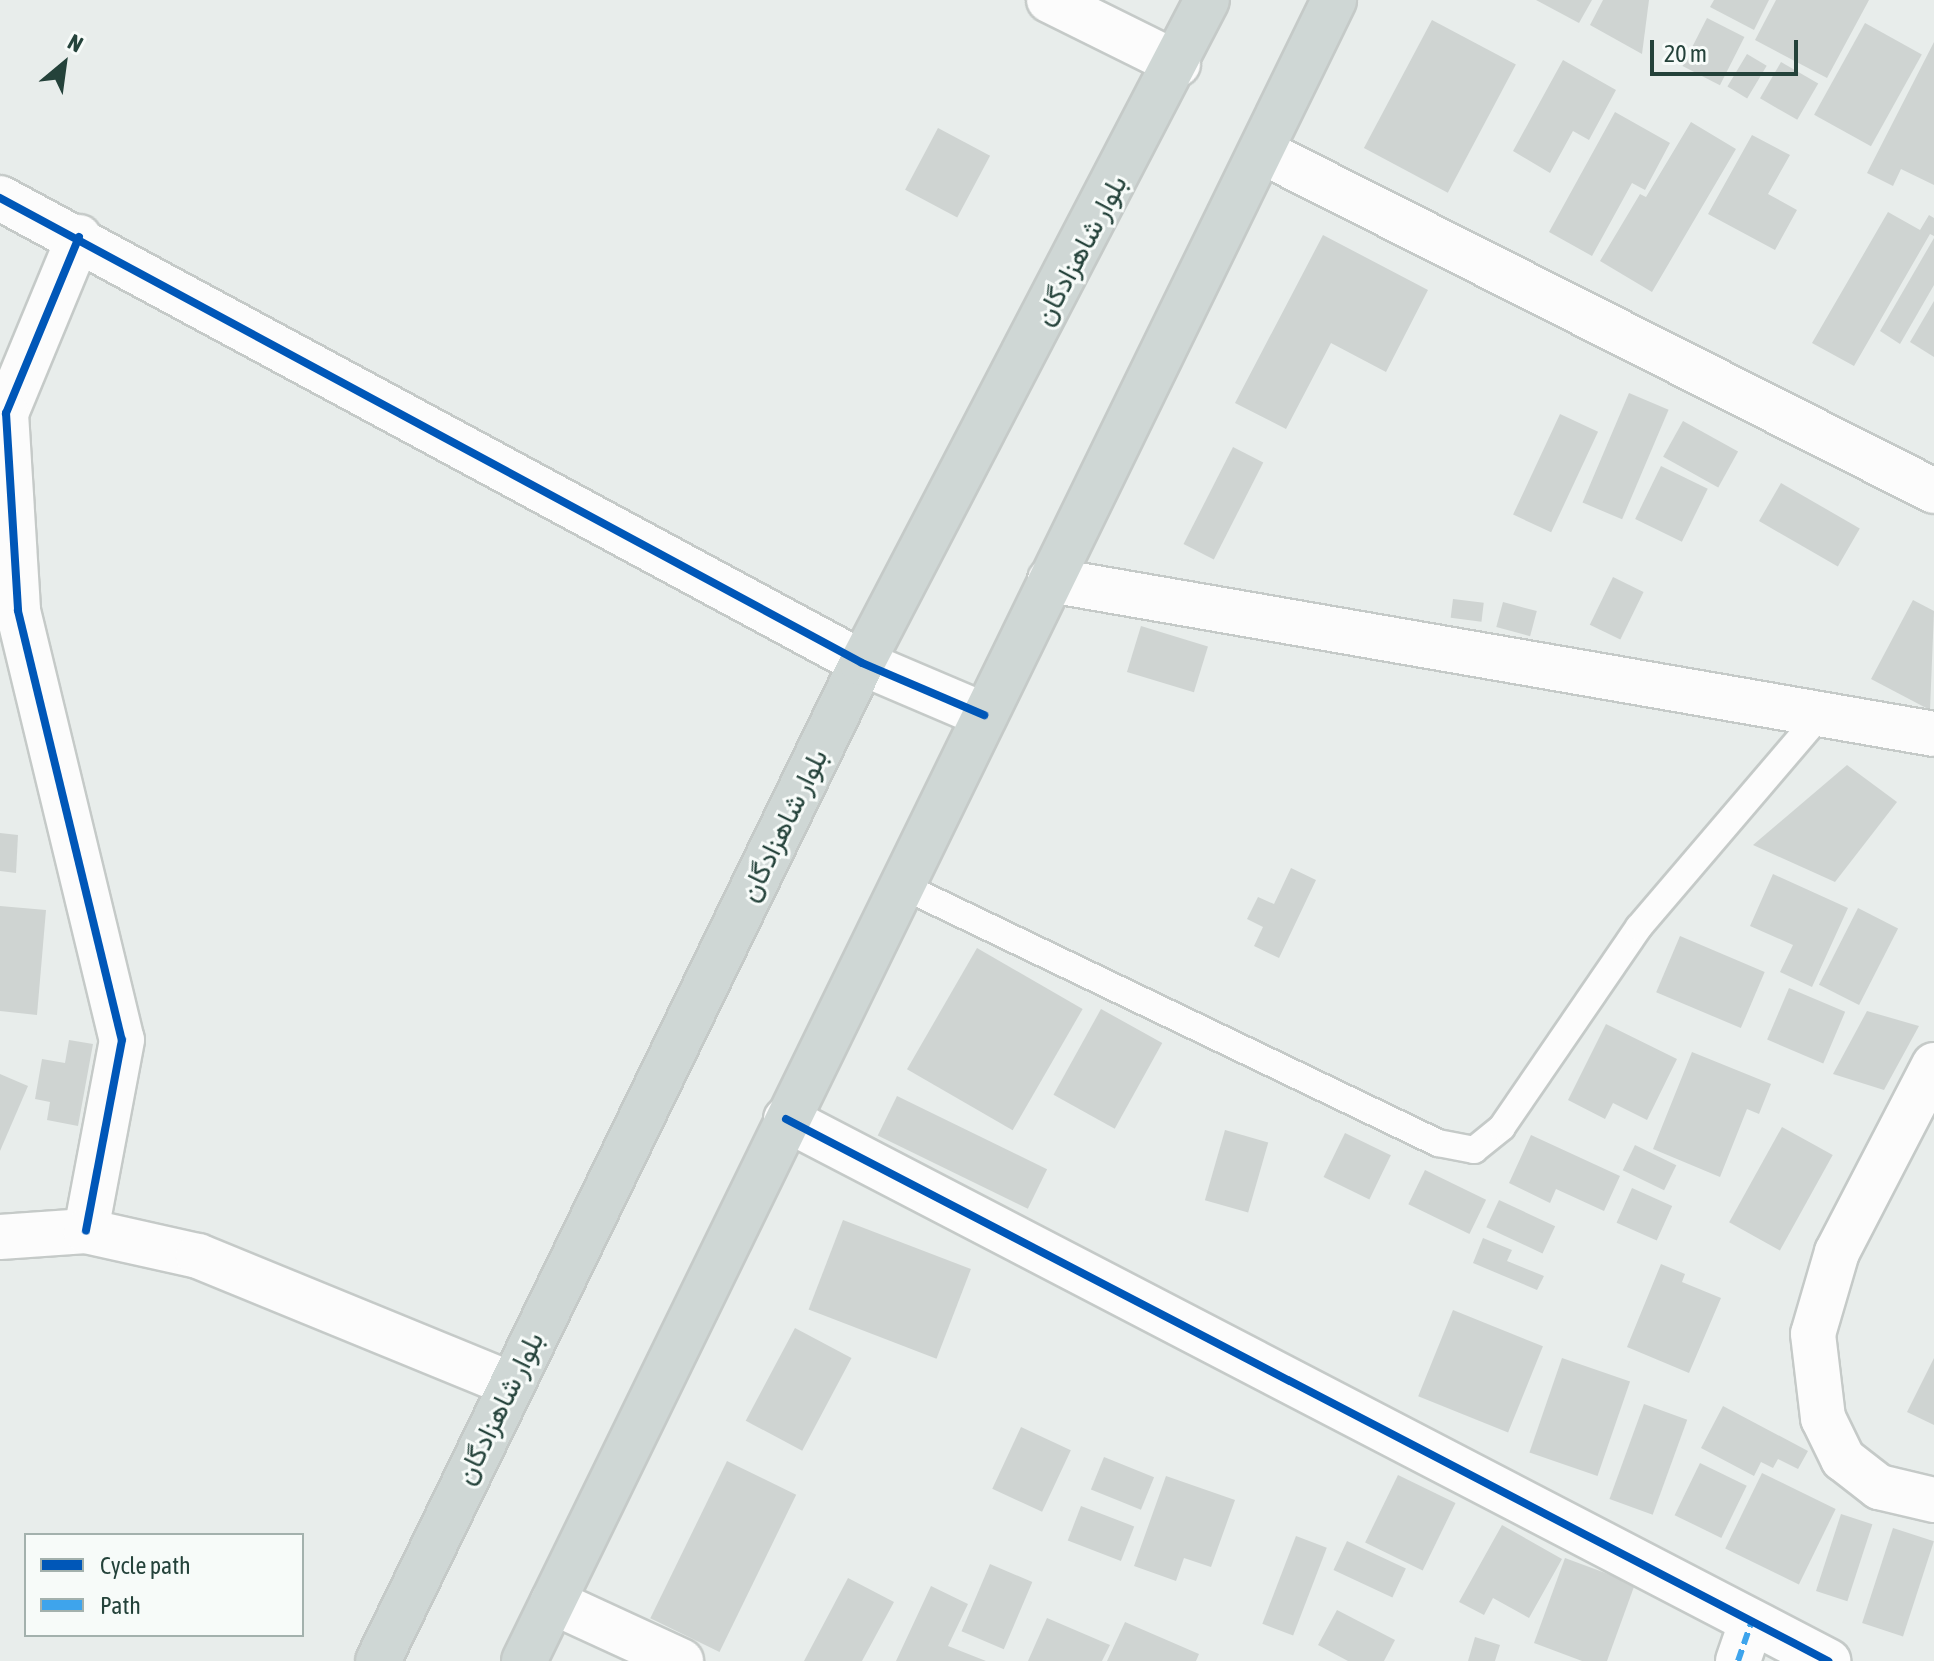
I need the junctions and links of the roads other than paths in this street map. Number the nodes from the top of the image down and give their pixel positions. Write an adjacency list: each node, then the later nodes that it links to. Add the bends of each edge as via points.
1 (1049, 0): 4 (street)
2 (1207, 0): 4 (main road, بلوار شاهزادگان)
3 (1334, 0): 5 (main road)
4 (1178, 64): 11 (main road, بلوار شاهزادگان)
5 (1261, 151): 8 (street); 9 (main road)
6 (0, 198): 7 (street)
7 (79, 237): 10 (street, via 6,413); 11 (street)
8 (1934, 491)
9 (1050, 580): 12 (street); 13 (main road)
10 (9, 607): 18 (street, via 122,1040)
11 (862, 663): 13 (street); 20 (main road, بلوار شاهزادگان)
12 (1822, 713): 14 (street); 15 (lane, via 1639,927 1502,1127 1474,1150 1438,1143)
13 (984, 715): 15 (main road)
14 (1934, 734)
15 (901, 885): 17 (main road)
16 (1934, 1065): 21 (street, via 1837,1252 1813,1334 1823,1418 1843,1459 1879,1487)
17 (786, 1119): 22 (main road); 23 (street)
18 (86, 1231): 19 (street); 20 (street, via 198,1256)
19 (0, 1237)
20 (510, 1384): 24 (main road, بلوار شاهزادگان)
21 (1934, 1500)
22 (553, 1602): 25 (main road); 26 (street)
23 (1744, 1642): 27 (street)
24 (378, 1661)
25 (524, 1661)
26 (681, 1661)
27 (1828, 1661)

